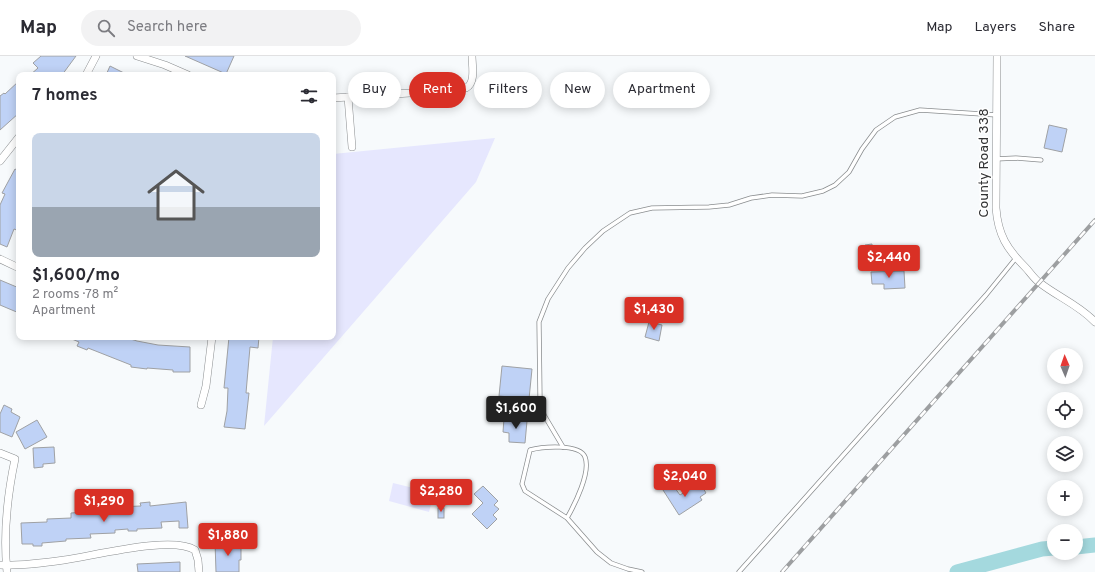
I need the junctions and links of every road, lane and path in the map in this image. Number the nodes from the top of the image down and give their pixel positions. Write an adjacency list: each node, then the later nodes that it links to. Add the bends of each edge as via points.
1 (96, 56): 5 (street)
2 (137, 56): 6 (street)
3 (472, 56): 7 (street, via 470,85 465,88)
4 (997, 56): 11 (street, County Road 338)
5 (88, 72)
6 (181, 72)
7 (401, 94)
8 (348, 97): 9 (street)
9 (336, 98)
10 (349, 108): 13 (street)
11 (997, 115): 14 (street, County Road 338); 23 (lane, via 920,110 894,117 876,130 862,148 849,172 835,185 823,191 802,196 772,195 709,207 652,208 630,213 603,231 568,268 548,299 539,322 540,398 544,415)
12 (16, 140): 16 (street)
13 (352, 147)
14 (996, 159): 15 (lane); 17 (street, County Road 338, via 998,226)
15 (1041, 160)
16 (0, 161)
17 (1016, 258): 20 (street, County Road 338, via 1039,282 1076,305); 29 (lane)
18 (0, 259): 19 (street)
19 (16, 267)
20 (1095, 322)
21 (212, 340): 22 (street)
22 (201, 404)
23 (563, 447): 25 (lane, via 581,451 585,456 586,468 579,495); 25 (lane, via 540,447 530,450 522,484 525,491)
24 (0, 453): 26 (street, via 15,459 5,521)
25 (567, 518): 28 (lane, via 597,552 611,563)
26 (4, 567): 27 (street, via 55,562 125,549 185,545 195,550)
27 (199, 572)
28 (642, 572)
29 (739, 572)

